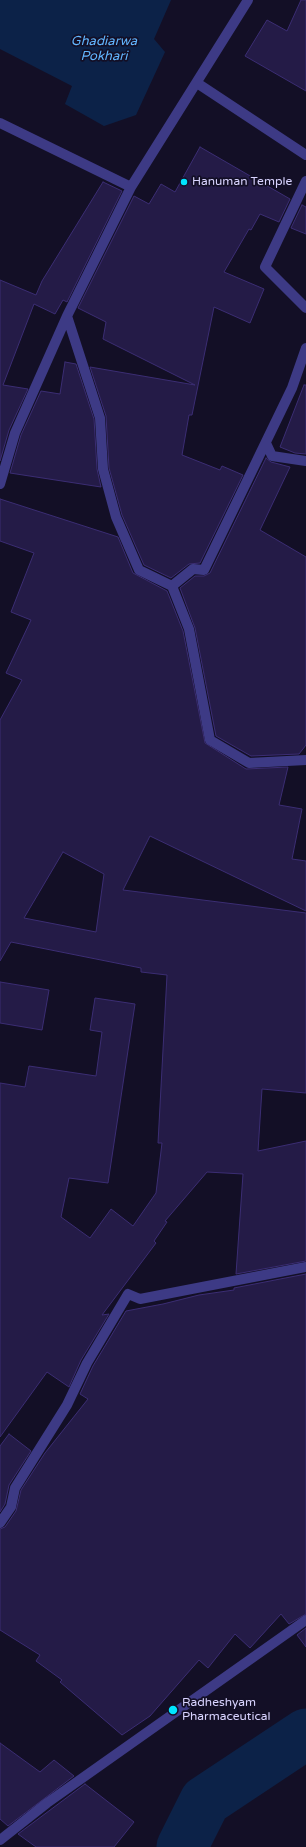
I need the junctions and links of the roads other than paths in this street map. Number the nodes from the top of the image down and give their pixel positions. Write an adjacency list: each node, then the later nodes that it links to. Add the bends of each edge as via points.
1 (248, 0): 2 (street)
2 (197, 83): 4 (street); 6 (street)
3 (0, 123): 6 (street)
4 (306, 155)
5 (306, 181): 7 (street, via 265,267)
6 (131, 187): 8 (street)
7 (306, 308)
8 (66, 316): 12 (street, via 15,433); 13 (street, via 100,418 104,469 116,517 139,570)
9 (306, 348): 10 (street, via 292,388)
10 (266, 443): 11 (street, via 272,456); 13 (street, via 204,570 193,569)
11 (306, 461)
12 (0, 484)
13 (172, 586): 14 (street, via 189,629 210,740 249,763)
14 (306, 760)
15 (306, 1267): 16 (street, via 140,1299 128,1294 87,1363 67,1405 16,1488 11,1507)
16 (0, 1523)
17 (306, 1620): 18 (street, via 47,1803)
18 (0, 1840)

